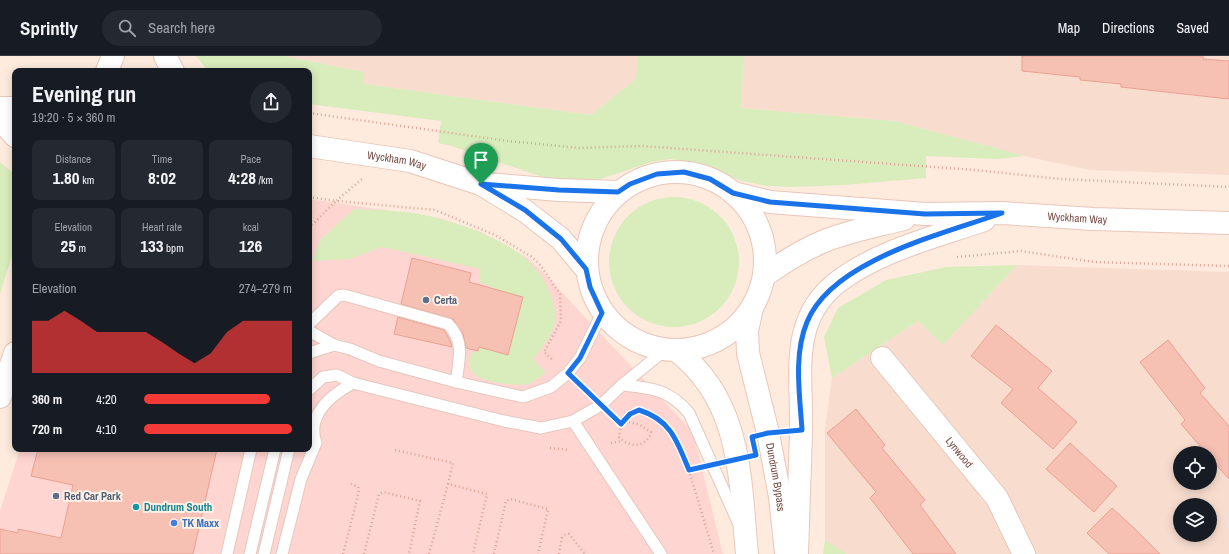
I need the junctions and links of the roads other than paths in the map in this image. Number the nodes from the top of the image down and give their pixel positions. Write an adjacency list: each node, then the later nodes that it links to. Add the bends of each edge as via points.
1 (113, 56): 3 (main road)
2 (165, 56): 4 (main road)
3 (108, 68)
4 (171, 68)
5 (0, 108): 6 (main road)
6 (12, 108)
7 (0, 119): 8 (main road)
8 (12, 133)
9 (312, 146): 10 (main road, Wyckham Way, via 410,161)
10 (481, 184): 11 (main road, Wyckham Way); 16 (main road, Wyckham Way, via 525,210 561,239)
11 (618, 192): 12 (main road, via 630,184 657,174 684,172 710,179); 16 (main road, via 603,209 592,230)
12 (733, 193): 14 (main road, Wyckham Way, via 770,202); 17 (main road, via 752,214 763,240)
13 (1002, 213): 14 (main road, Wyckham Way); 15 (main road, Wyckham Way); 43 (main road, via 894,251 838,281 819,300 807,322 800,349 802,430)
14 (925, 214): 17 (main road, Wyckham Way, via 856,230 822,242)
15 (1229, 223)
16 (586, 269): 19 (main road, via 590,287)
17 (764, 276): 18 (main road)
18 (752, 308): 23 (main road, via 725,336 709,344); 42 (main road, Dundrum Bypass, via 747,331 748,353 768,433)
19 (602, 313): 23 (main road, via 630,338 650,347); 27 (lane, via 580,358 568,373 551,387 523,397)
20 (312, 321): 27 (lane, via 338,296 344,295 448,324 458,337 460,348)
21 (312, 333): 22 (lane)
22 (334, 345): 24 (lane); 27 (lane, via 379,361)
23 (671, 350): 29 (lane); 36 (main road, via 697,369 708,383 719,400 730,428 739,460)
24 (312, 352)
25 (882, 358): 44 (main road, Lynwood, via 997,498)
26 (12, 362): 31 (main road)
27 (456, 382)
28 (353, 383): 30 (lane, via 338,375 323,377); 32 (lane, via 541,428); 40 (lane, via 335,393 324,404 316,421 316,443 301,479)
29 (622, 385): 32 (lane, via 601,405); 36 (lane, via 647,387 666,393 679,401 689,413)
30 (312, 387)
31 (0, 397)
32 (573, 421): 41 (lane)
33 (250, 452): 37 (lane)
34 (274, 452): 38 (lane)
35 (288, 452): 39 (lane)
36 (747, 547)
37 (227, 554)
38 (250, 554)
39 (264, 554)
40 (282, 554)
41 (661, 554)
42 (786, 554)
43 (797, 554)
44 (1024, 554)

